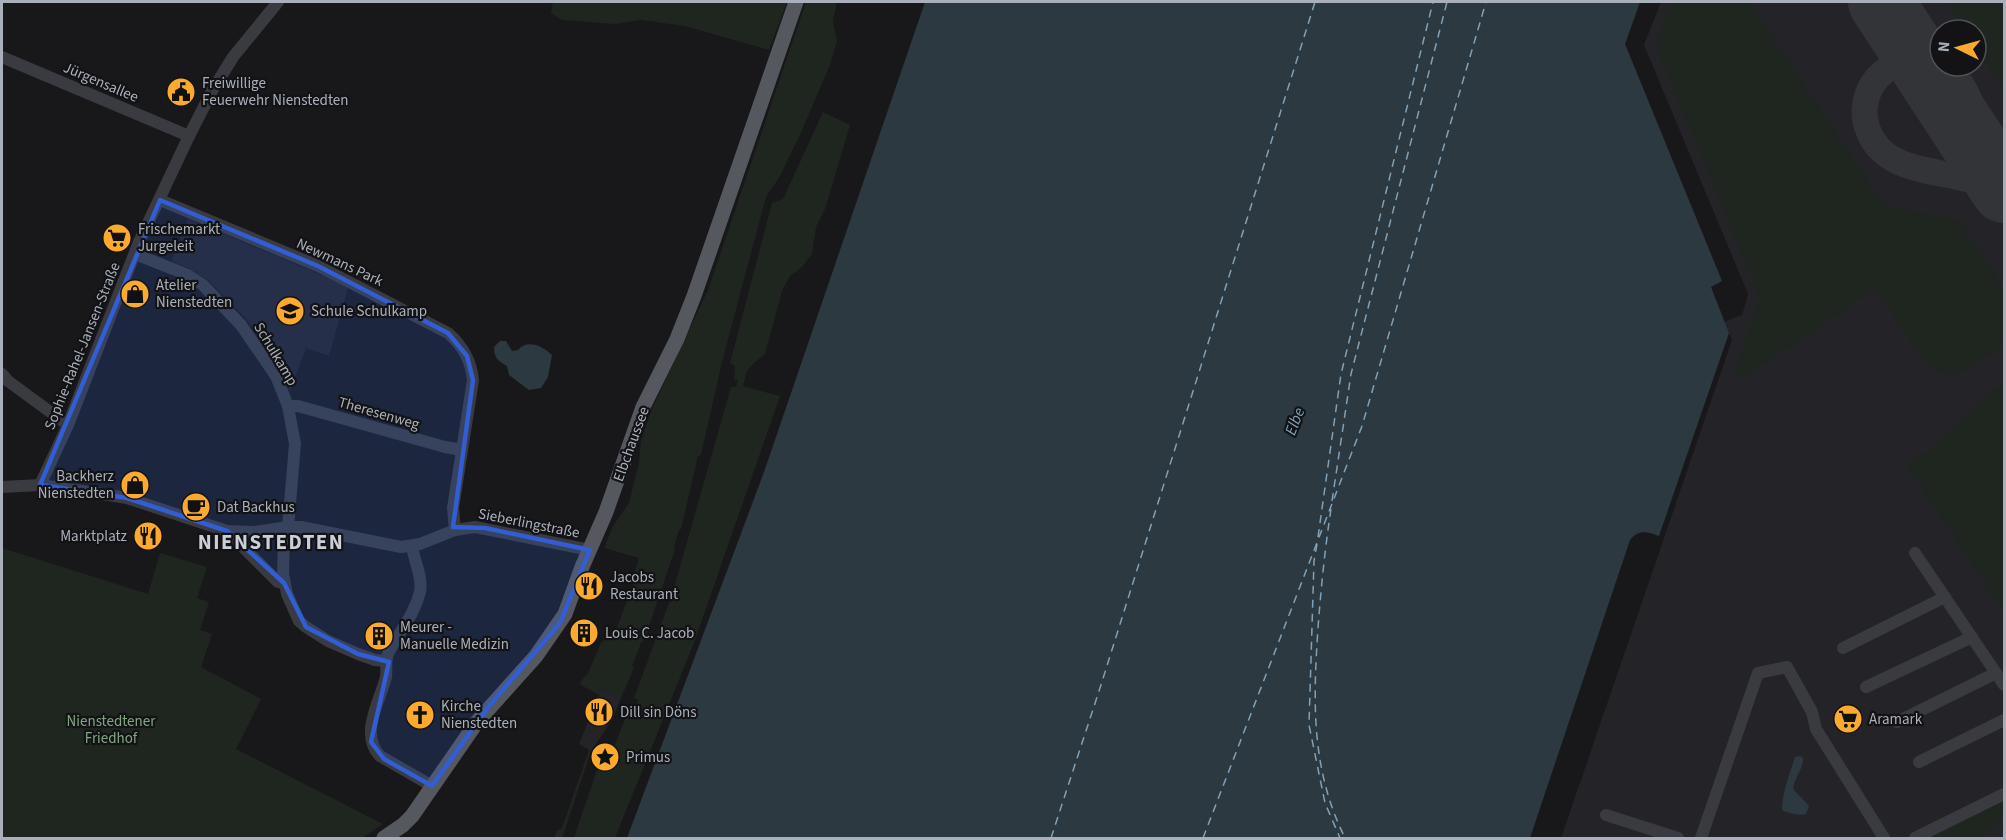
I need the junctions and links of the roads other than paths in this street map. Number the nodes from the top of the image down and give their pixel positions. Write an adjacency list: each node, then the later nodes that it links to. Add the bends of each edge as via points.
1 (279, 2): 4 (street, Sophie-Rahel-Jansen-Straße, via 233,57)
2 (796, 2): 17 (main road, Elbchaussee, via 690,307 643,407)
3 (2, 57): 4 (street, Jürgensallee)
4 (189, 136): 5 (street, Sophie-Rahel-Jansen-Straße)
5 (160, 200): 6 (street, Sophie-Rahel-Jansen-Straße); 10 (street, Newmans Park, via 339,276 448,333 460,345 472,370 473,390)
6 (135, 254): 8 (street, Schulkamp, via 188,275 209,291 249,336 276,376); 9 (street, Sophie-Rahel-Jansen-Straße)
7 (2, 374): 9 (street)
8 (288, 406): 10 (street, Theresenweg); 13 (street, Schulkamp, via 296,444)
9 (68, 425): 11 (street, Sophie-Rahel-Jansen-Straße)
10 (462, 450): 14 (street, Newmans Park, via 453,508)
11 (40, 485): 12 (street); 15 (street, via 127,498)
12 (2, 487)
13 (288, 527): 15 (street, Sieberlingstraße); 16 (street, Sieberlingstraße, via 391,546); 19 (street, Schulkamp, via 284,541)
14 (455, 530): 16 (street, Sieberlingstraße); 17 (street, Sieberlingstraße, via 485,528)
15 (227, 531): 19 (street)
16 (412, 546): 23 (street, via 420,590)
17 (590, 550): 30 (main road, Elbchaussee, via 560,623 489,706)
18 (1915, 553): 20 (street)
19 (284, 584): 23 (street, via 299,621 306,627 358,654)
20 (1945, 597): 21 (street); 22 (street)
21 (1972, 637): 24 (street); 26 (street)
22 (1843, 648)
23 (386, 661): 30 (street, via 370,730 371,742 384,759)
24 (1996, 673): 25 (street); 28 (street)
25 (2004, 685)
26 (1866, 687)
27 (2004, 720): 29 (street)
28 (1897, 722)
29 (1919, 762)
30 (432, 786): 33 (main road, Elbchaussee, via 408,820)
31 (2004, 794): 37 (street)
32 (1606, 815): 34 (street)
33 (384, 838)
34 (1678, 838)
35 (1701, 838): 36 (street, via 1758,673 1786,667 1812,712 1816,729)
36 (1884, 838)
37 (1915, 838)

